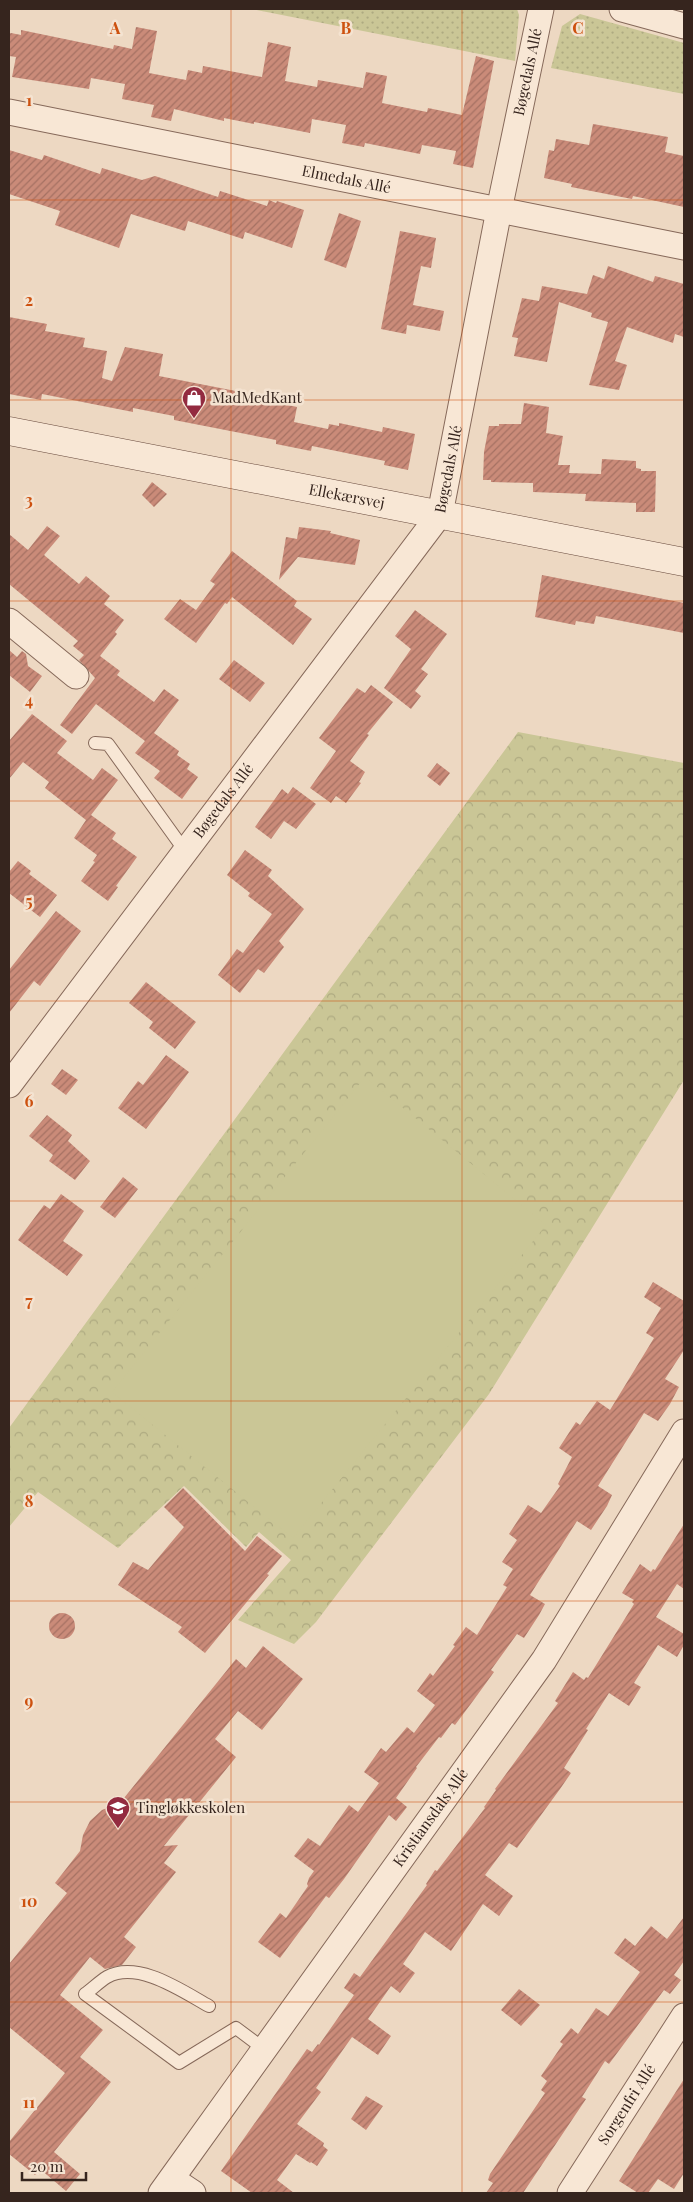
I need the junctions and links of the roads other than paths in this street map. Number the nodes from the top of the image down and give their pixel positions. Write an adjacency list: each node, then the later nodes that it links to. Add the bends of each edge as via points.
1 (541, 9): 5 (street, Bøgedals Allé)
2 (622, 9): 3 (street)
3 (684, 26)
4 (9, 112): 5 (street, Elmedals Allé)
5 (499, 210): 6 (street, Elmedals Allé); 8 (street, Bøgedals Allé)
6 (684, 247)
7 (9, 431): 8 (street, Ellekærsvej)
8 (440, 514): 9 (street, Ellekærsvej); 13 (street, Bøgedals Allé)
9 (684, 562)
10 (9, 621): 11 (street)
11 (76, 676)
12 (95, 743): 13 (lane, Bøgedals Allé, via 108,744)
13 (185, 851): 14 (street, Bøgedals Allé)
14 (9, 1085)
15 (684, 1432): 18 (street, Kristiansdals Allé, via 544,1660)
16 (209, 2006): 18 (lane, via 160,1979 134,1972 108,1977 85,1994 178,2063 236,2028)
17 (684, 2016): 21 (street, Sorgenfri Allé)
18 (264, 2049): 19 (street, Kristiansdals Allé)
19 (166, 2186): 20 (street)
20 (193, 2193)
21 (570, 2193)

